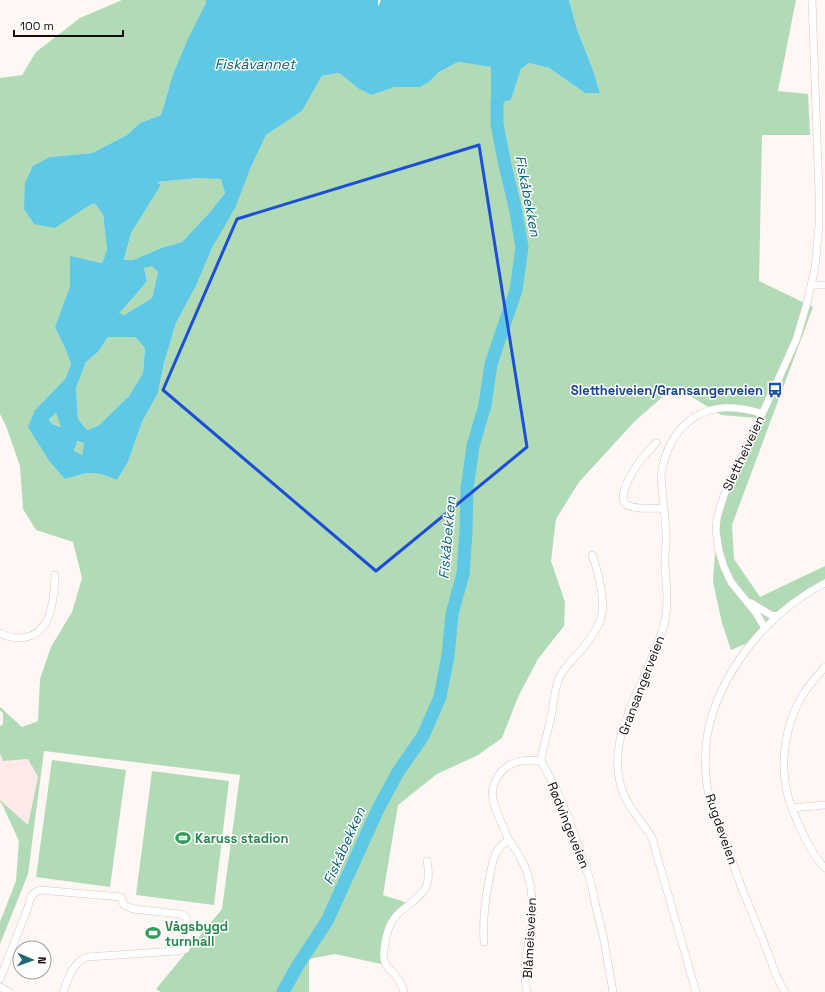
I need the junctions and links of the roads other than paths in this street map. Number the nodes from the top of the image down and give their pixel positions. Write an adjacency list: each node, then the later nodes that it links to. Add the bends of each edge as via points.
1 (812, 0): 2 (street, Slettheiveien, via 820,226)
2 (812, 285): 3 (street); 4 (street, Slettheiveien, via 796,340)
3 (825, 285)
4 (762, 414): 6 (street, Gransangerveien, via 745,409 713,409 696,416 682,428 670,444 662,466); 10 (street, Slettheiveien, via 724,495 717,518 716,531 724,567 731,582)
5 (656, 443): 6 (street, via 635,468 626,485 623,498 631,507)
6 (664, 508): 29 (street, Gransangerveien, via 667,590 665,621 623,726 618,769 626,801 652,838)
7 (592, 555): 15 (street, via 601,595 602,617 594,633 560,678)
8 (55, 575): 13 (street, via 50,612 39,631 19,638)
9 (825, 583): 11 (street, Rugdeveien)
10 (744, 598): 11 (street, Slettheiveien); 12 (street, Slettheiveien)
11 (777, 616): 12 (street, Rugdeveien)
12 (765, 628): 30 (street, Rugdeveien, via 738,662 720,694 710,722 705,767 712,804 721,832)
13 (0, 633)
14 (825, 667): 17 (street, via 802,696 786,737 785,774)
15 (541, 762): 18 (street, Blåmeisveien, via 513,762 505,767 495,782 492,790 494,808); 28 (street, Rødvingeveien, via 569,819 591,883)
16 (825, 805): 17 (street)
17 (792, 808): 20 (street, via 807,843)
18 (509, 840): 21 (street, via 495,853 492,865 484,912); 27 (street, Blåmeisveien, via 525,866 533,899 525,970)
19 (427, 861): 26 (street, via 429,873 426,889 392,921 386,940 385,965 400,982)
20 (825, 868)
21 (484, 942)
22 (0, 979): 25 (street, via 30,896 40,890 121,897 124,905 133,910 180,914 186,917 186,949 88,957 77,963)
23 (0, 987): 24 (street)
24 (8, 992)
25 (63, 992)
26 (404, 992)
27 (527, 992)
28 (613, 992)
29 (696, 992)
30 (784, 992)

